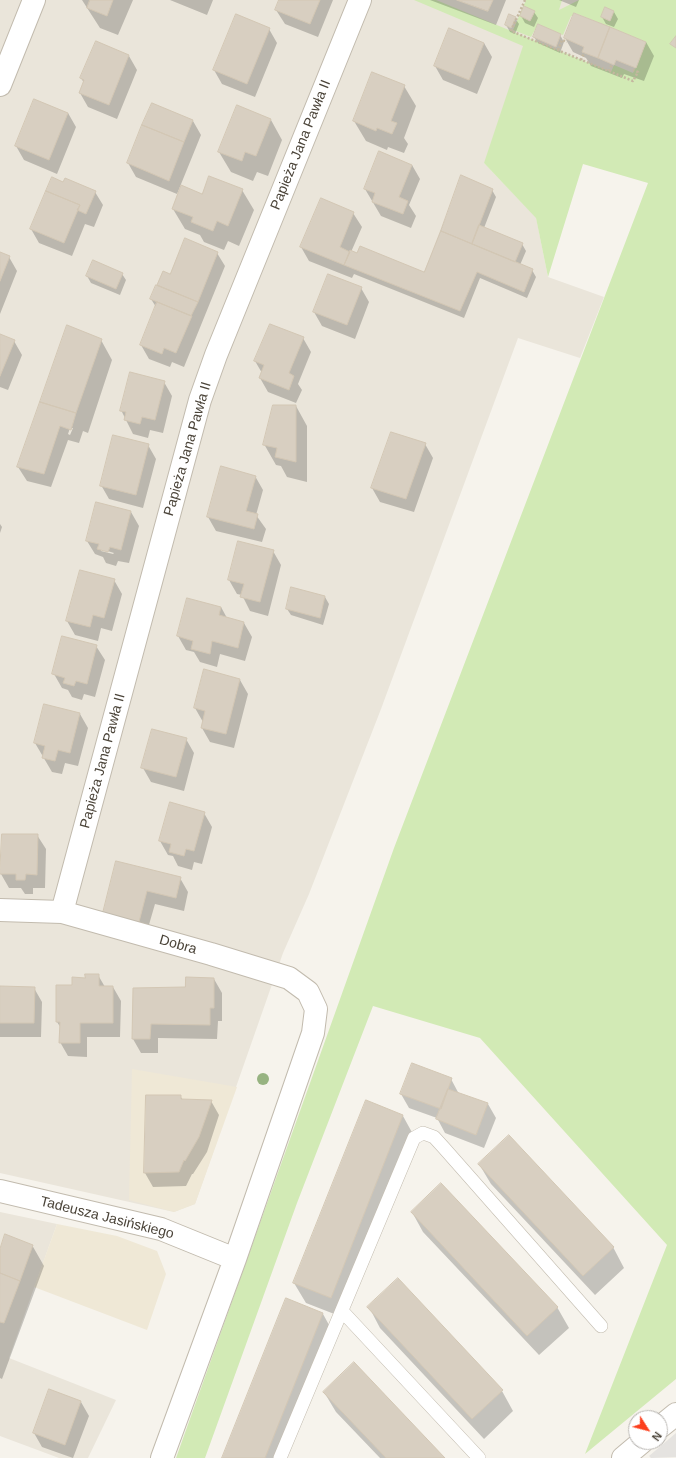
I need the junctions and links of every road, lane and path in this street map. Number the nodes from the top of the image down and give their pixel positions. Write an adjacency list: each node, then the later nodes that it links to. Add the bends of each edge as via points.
1 (34, 0): 11 (street)
2 (360, 0): 13 (street, Papieża Jana Pawła II, via 200,400)
3 (524, 0): 5 (path, via 511,31)
4 (567, 42): 5 (path, via 562,40)
5 (558, 50): 7 (path)
6 (584, 53): 7 (path)
7 (581, 60): 10 (path)
8 (612, 64): 10 (path)
9 (633, 70): 10 (path, via 638,72 633,81)
10 (608, 72)
11 (0, 85)
12 (0, 910): 13 (street, Dobra)
13 (62, 912): 15 (street, Dobra, via 289,978 308,992 311,998 316,1010 314,1033)
14 (0, 1191): 15 (street, Tadeusza Jasińskiego, via 161,1229)
15 (234, 1259): 21 (street)
16 (342, 1311): 17 (lane, via 414,1138 423,1133 434,1137); 22 (lane); 23 (lane)
17 (601, 1326)
18 (676, 1414): 19 (street)
19 (668, 1420)
20 (632, 1450): 24 (street)
21 (162, 1458)
22 (280, 1458)
23 (479, 1458)
24 (623, 1458)

